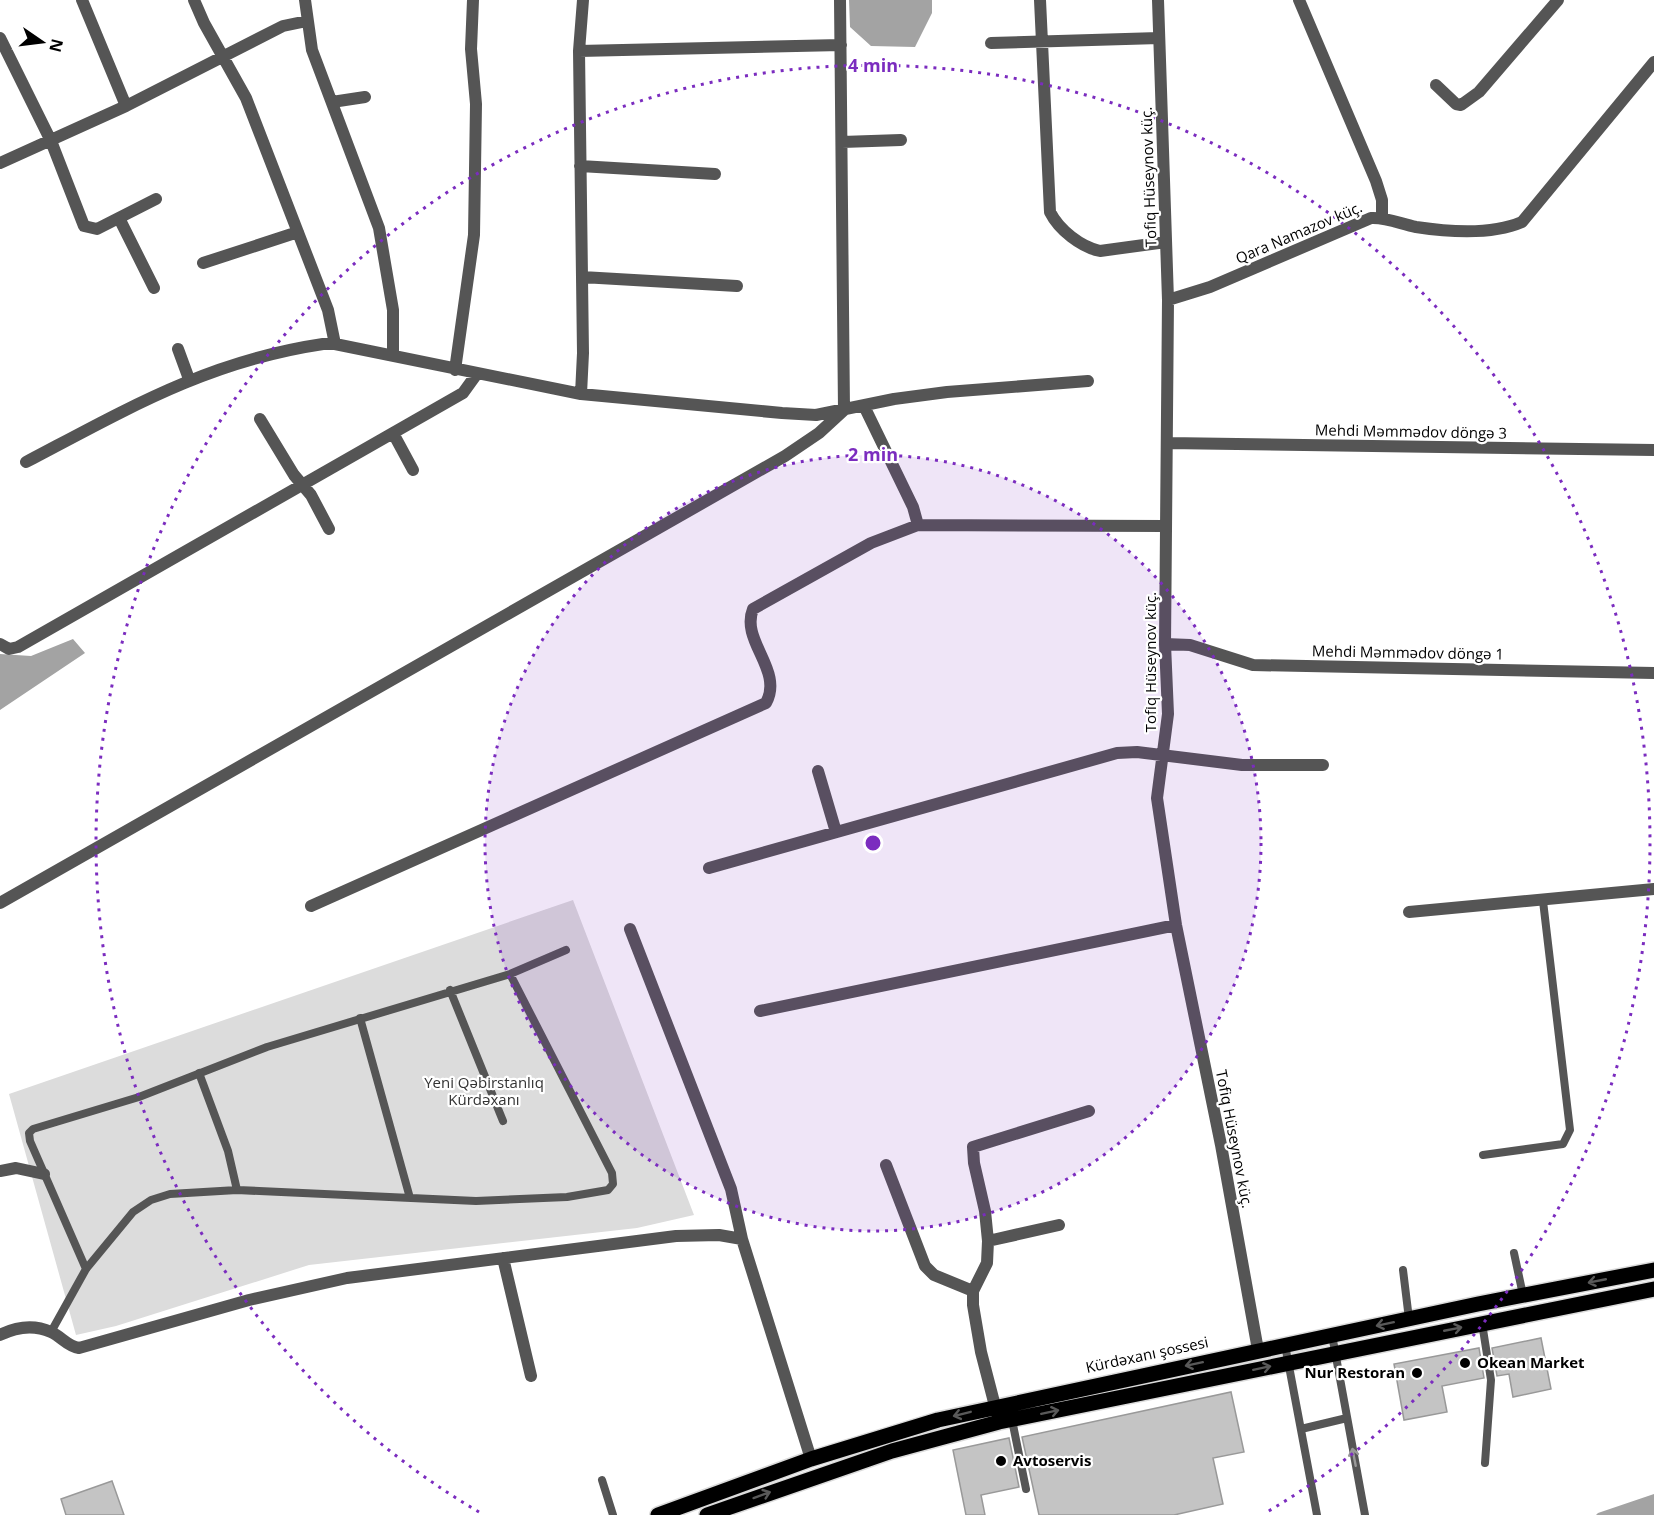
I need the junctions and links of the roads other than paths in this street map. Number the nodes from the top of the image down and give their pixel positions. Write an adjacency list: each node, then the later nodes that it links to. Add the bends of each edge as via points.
1 (82, 0): 23 (street)
2 (194, 0): 18 (street)
3 (305, 0): 11 (street)
4 (473, 0): 43 (street, via 474,235)
5 (583, 0): 17 (street)
6 (840, 0): 16 (street)
7 (1040, 0): 14 (street)
8 (1158, 0): 13 (street, Tofiq Hüseynov küç.)
9 (1299, 0): 32 (street, via 1376,181)
10 (1558, 0): 20 (street, via 1479,92 1461,105)
11 (307, 21): 18 (street, via 283,26); 22 (street, via 312,50)
12 (0, 38): 25 (street)
13 (1159, 38): 14 (street); 34 (street, Tofiq Hüseynov küç.)
14 (1041, 41): 15 (street); 34 (street, via 1050,212 1054,221 1090,249 1100,251)
15 (991, 43)
16 (841, 45): 17 (street); 26 (street)
17 (579, 51): 28 (street)
18 (224, 56): 23 (street); 33 (street, via 246,98)
19 (1652, 69): 32 (street, Qara Namazov küç., via 1522,222 1486,230 1419,227)
20 (1436, 85)
21 (365, 97): 22 (street)
22 (332, 102): 42 (street, via 379,228 393,310)
23 (126, 106): 25 (street)
24 (901, 140): 26 (street)
25 (51, 141): 27 (street); 31 (street, via 84,226 97,229)
26 (842, 142): 49 (street)
27 (0, 163)
28 (580, 166): 29 (street); 36 (street)
29 (715, 174)
30 (156, 199): 31 (street)
31 (119, 218): 38 (street)
32 (1382, 218): 39 (street, Qara Namazov küç., via 1356,223 1210,287)
33 (298, 232): 35 (street); 40 (street, via 328,310)
34 (1166, 242): 39 (street, Tofiq Hüseynov küç.)
35 (203, 263)
36 (582, 277): 37 (street); 47 (street)
37 (737, 286)
38 (154, 288)
39 (1168, 300): 52 (street, Tofiq Hüseynov küç.)
40 (335, 344): 42 (street); 45 (street, via 307,346 237,362)
41 (178, 349): 45 (street)
42 (393, 356): 43 (street)
43 (455, 370): 44 (street)
44 (476, 375): 47 (street); 51 (street, via 463,393)
45 (189, 379): 54 (street)
46 (1088, 381): 48 (street, via 947,392)
47 (580, 394): 49 (street, via 782,413 816,415)
48 (864, 406): 49 (street); 57 (street)
49 (844, 410): 70 (street, via 785,456)
50 (260, 419): 56 (street)
51 (393, 433): 55 (street); 56 (street)
52 (1167, 443): 53 (street, Mehdi Məmmədov döngə 3); 58 (street, Tofiq Hüseynov küç.)
53 (1654, 450)
54 (26, 462)
55 (413, 470)
56 (303, 486): 59 (street); 60 (street, via 18,647 9,649)
57 (918, 525): 58 (street); 71 (street, via 871,543 753,609 751,625 772,681 772,693 766,703)
58 (1166, 525): 61 (street, Tofiq Hüseynov küç.)
59 (329, 530)
60 (0, 644)
61 (1166, 644): 62 (street, Mehdi Məmmədov döngə 1, via 1190,645 1253,665); 63 (street, Tofiq Hüseynov küç., via 1168,714)
62 (1654, 673)
63 (1163, 756): 64 (street, via 1242,765); 66 (street, via 1117,753); 73 (street, Tofiq Hüseynov küç., via 1157,798)
64 (1323, 765)
65 (818, 771): 66 (street)
66 (836, 832): 67 (street)
67 (709, 868)
68 (1654, 889): 69 (street)
69 (1543, 901): 72 (street); 83 (lane, via 1569,1138 1563,1144)
70 (0, 903)
71 (310, 906)
72 (1409, 912)
73 (1176, 925): 78 (street); 106 (street, Tofiq Hüseynov küç.)
74 (630, 929): 90 (street, via 731,1189)
75 (566, 950): 76 (lane)
76 (510, 974): 77 (lane); 88 (lane, via 612,1173 613,1184 608,1190 567,1197 476,1201)
77 (450, 990): 79 (lane); 82 (lane)
78 (760, 1011)
79 (360, 1018): 80 (lane); 88 (lane)
80 (199, 1073): 86 (lane, via 139,1097 33,1129 30,1141); 87 (lane, via 228,1151)
81 (1089, 1111): 91 (street, via 973,1147)
82 (503, 1121)
83 (1483, 1155)
84 (886, 1166): 98 (street, via 925,1266 934,1275)
85 (0, 1171): 86 (street, via 16,1168)
86 (44, 1174): 94 (lane)
87 (237, 1190): 88 (lane); 94 (lane, via 170,1194 151,1200 133,1212)
88 (410, 1198)
89 (1059, 1225): 91 (street)
90 (742, 1239): 93 (street, via 676,1236); 114 (street)
91 (988, 1241): 98 (street, via 987,1263)
92 (1514, 1253): 99 (lane)
93 (503, 1258): 102 (street, via 347,1278 249,1300 80,1348 71,1347); 109 (street)
94 (86, 1269): 102 (lane)
95 (1403, 1270): 100 (lane)
96 (1654, 1270): 99 (main road, Kürdəxanı şossesi, one-way to 99)
97 (1654, 1289): 101 (main road)
98 (973, 1291): 110 (street, via 981,1352)
99 (1522, 1296): 100 (main road, Kürdəxanı şossesi)
100 (1409, 1319): 104 (main road, Kürdəxanı şossesi, one-way to 104)
101 (1482, 1323): 107 (main road, one-way to 101); 115 (lane, via 1491,1380)
102 (51, 1332): 103 (street, via 26,1327)
103 (0, 1335)
104 (1332, 1335): 105 (main road, Kürdəxanı şossesi); 107 (lane)
105 (1286, 1345): 106 (main road, Kürdəxanı şossesi); 108 (lane)
106 (1258, 1350): 110 (main road, Kürdəxanı şossesi, one-way to 110)
107 (1335, 1353): 108 (main road); 111 (lane)
108 (1289, 1363): 112 (main road, one-way to 108); 113 (lane)
109 (531, 1376)
110 (996, 1406): 114 (main road, Kürdəxanı şossesi, one-way to 114, via 938,1419)
111 (1347, 1418): 113 (lane); 122 (lane, one-way to 111)
112 (1012, 1420): 117 (lane); 120 (main road, one-way to 112, via 892,1451)
113 (1301, 1429): 121 (lane)
114 (811, 1459): 119 (main road, Kürdəxanı şossesi)
115 (1485, 1463)
116 (602, 1480): 118 (lane)
117 (1026, 1489)
118 (613, 1515)
119 (658, 1515)
120 (707, 1515)
121 (1317, 1515)
122 (1365, 1515)

